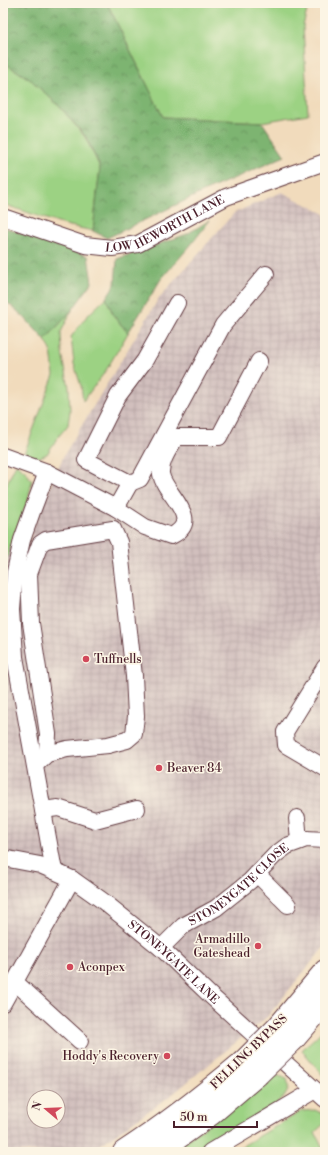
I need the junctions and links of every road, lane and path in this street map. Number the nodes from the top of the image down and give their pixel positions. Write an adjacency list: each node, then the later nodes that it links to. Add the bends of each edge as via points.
1 (325, 162): 2 (street, LOW HEWORTH LANE, via 226,197 138,244 112,248 84,245)
2 (3, 217)
3 (266, 274): 8 (street, via 223,325 140,479)
4 (177, 303): 8 (street, via 145,360 118,396 86,460)
5 (259, 361): 9 (street, via 219,437 176,437 165,458 162,479 185,518 178,532 171,536 145,527)
6 (3, 456): 7 (street)
7 (47, 472): 9 (street); 12 (street, via 22,540 15,572 12,609 15,657)
8 (130, 483): 9 (street)
9 (116, 508)
10 (325, 667): 13 (street, via 285,732 286,745)
11 (47, 754): 11 (street, via 67,749 108,746 127,740 134,734 134,676 120,542 113,529 46,540 40,544 29,574 31,623 48,734); 12 (street)
12 (35, 765): 15 (street)
13 (325, 768)
14 (137, 809): 15 (street, via 95,820 58,808)
15 (43, 810): 20 (street)
16 (297, 818): 18 (street)
17 (325, 840): 18 (street, STONEYGATE CLOSE, via 316,838)
18 (299, 841): 21 (street, STONEYGATE CLOSE, via 275,855)
19 (3, 858): 20 (street, STONEYGATE LANE)
20 (54, 871): 22 (street, STONEYGATE LANE)
21 (257, 874): 23 (street); 24 (street, STONEYGATE CLOSE, via 216,908 184,926)
22 (72, 880): 24 (street, STONEYGATE LANE, via 103,901); 26 (street)
23 (288, 905)
24 (161, 948): 32 (street, STONEYGATE LANE)
25 (325, 971): 29 (highway, FELLING BYPASS)
26 (15, 982): 27 (street); 30 (street)
27 (3, 1003)
28 (325, 1003): 29 (highway, FELLING BYPASS)
29 (285, 1033): 31 (highway, FELLING BYPASS, bridge)
30 (80, 1041)
31 (250, 1068): 33 (highway, FELLING BYPASS, via 197,1100); 34 (highway, FELLING BYPASS, via 210,1114)
32 (320, 1094): 35 (street)
33 (124, 1152)
34 (158, 1152)
35 (210, 1152)

